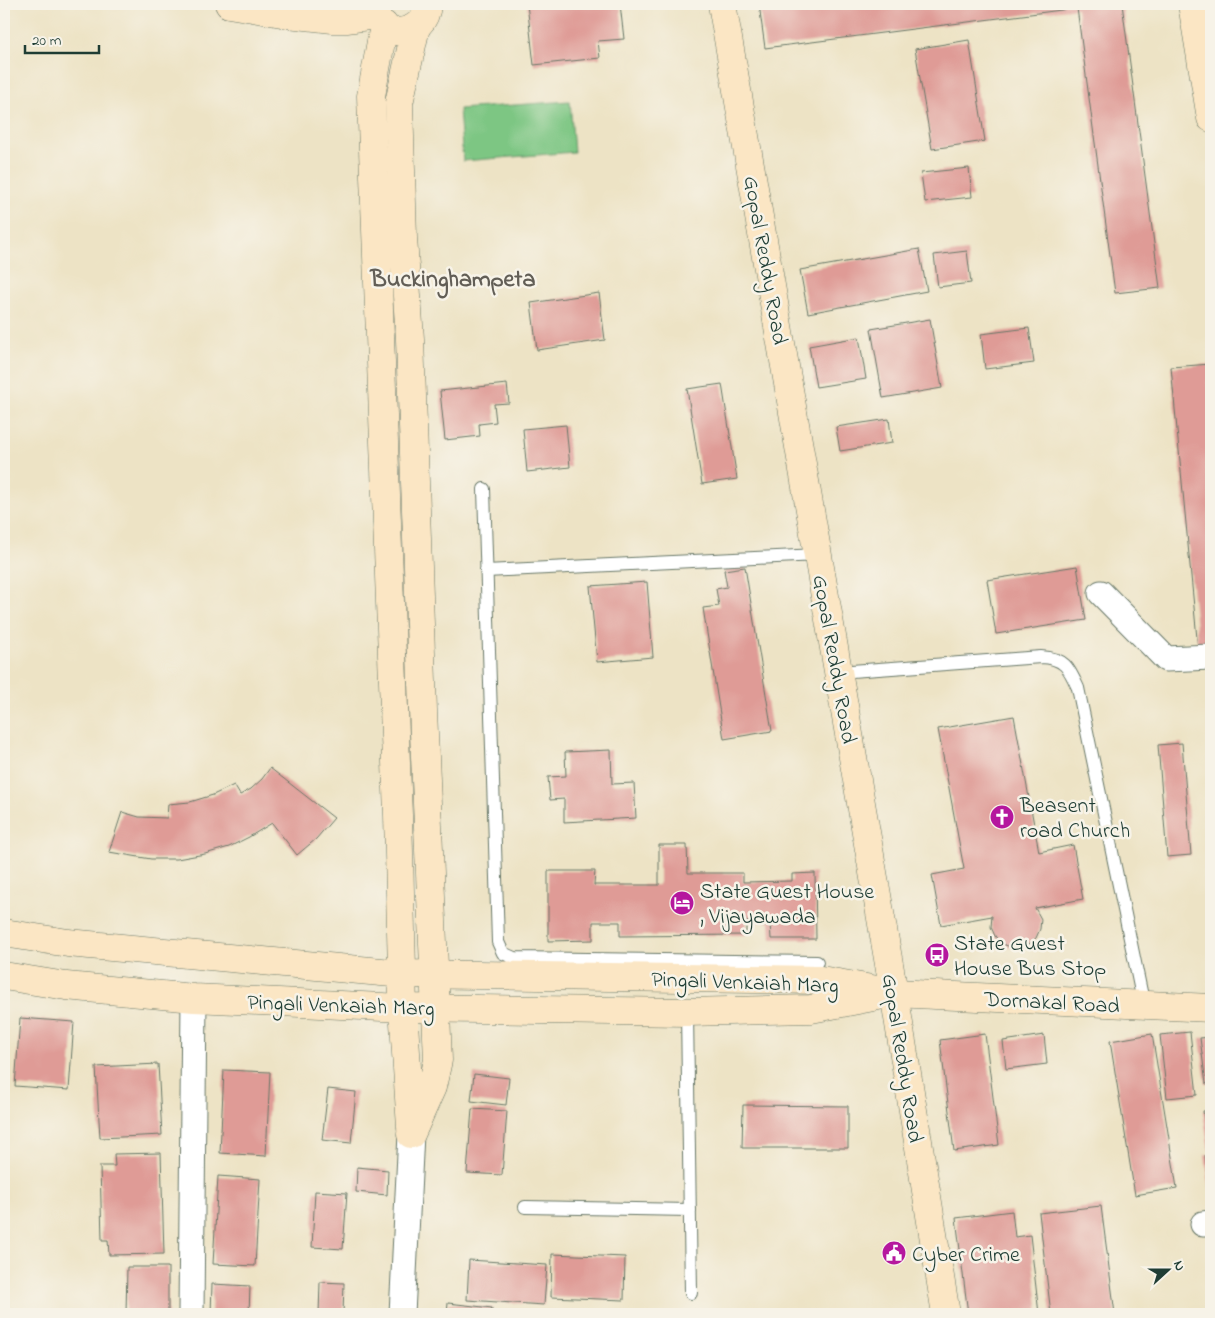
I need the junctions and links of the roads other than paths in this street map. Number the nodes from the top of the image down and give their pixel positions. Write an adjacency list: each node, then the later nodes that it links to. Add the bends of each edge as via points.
1 (229, 4): 4 (street, via 333,19)
2 (722, 4): 8 (street, Gopal Reddy Road)
3 (1192, 4): 6 (street)
4 (378, 15): 5 (street, via 391,30 400,32 409,31); 15 (street, via 372,96)
5 (421, 15): 16 (street, via 399,103)
6 (1211, 118)
7 (484, 490): 9 (lane)
8 (818, 555): 9 (lane); 12 (street, Gopal Reddy Road)
9 (486, 571): 14 (lane, via 498,942 503,953 514,958)
10 (1101, 593): 11 (street, via 1166,659)
11 (1211, 657)
12 (838, 672): 18 (street, Gopal Reddy Road); 20 (lane, via 1041,657 1053,657 1070,670 1078,688)
13 (4, 933): 15 (street, Pingali Venkaiah Marg, via 68,944)
14 (817, 962)
15 (403, 974): 16 (street, Pingali Venkaiah Marg); 21 (street)
16 (434, 975): 18 (street, Pingali Venkaiah Marg, via 821,980); 22 (street)
17 (4, 976): 19 (street, Pingali Venkaiah Marg, via 66,986)
18 (894, 993): 20 (street, Dornakal Road); 24 (street, Pingali Venkaiah Marg, via 811,1009); 31 (street, Gopal Reddy Road)
19 (194, 998): 21 (street, Pingali Venkaiah Marg); 29 (street)
20 (1144, 1006): 23 (street, Dornakal Road)
21 (403, 1008): 22 (street, Pingali Venkaiah Marg); 25 (street)
22 (435, 1008): 24 (street, Pingali Venkaiah Marg); 25 (street, via 438,1060 432,1087)
23 (1211, 1008)
24 (687, 1012): 27 (lane)
25 (411, 1134): 30 (street)
26 (525, 1207): 27 (lane)
27 (690, 1210): 28 (lane)
28 (691, 1294)
29 (191, 1314)
30 (402, 1314)
31 (946, 1314)

